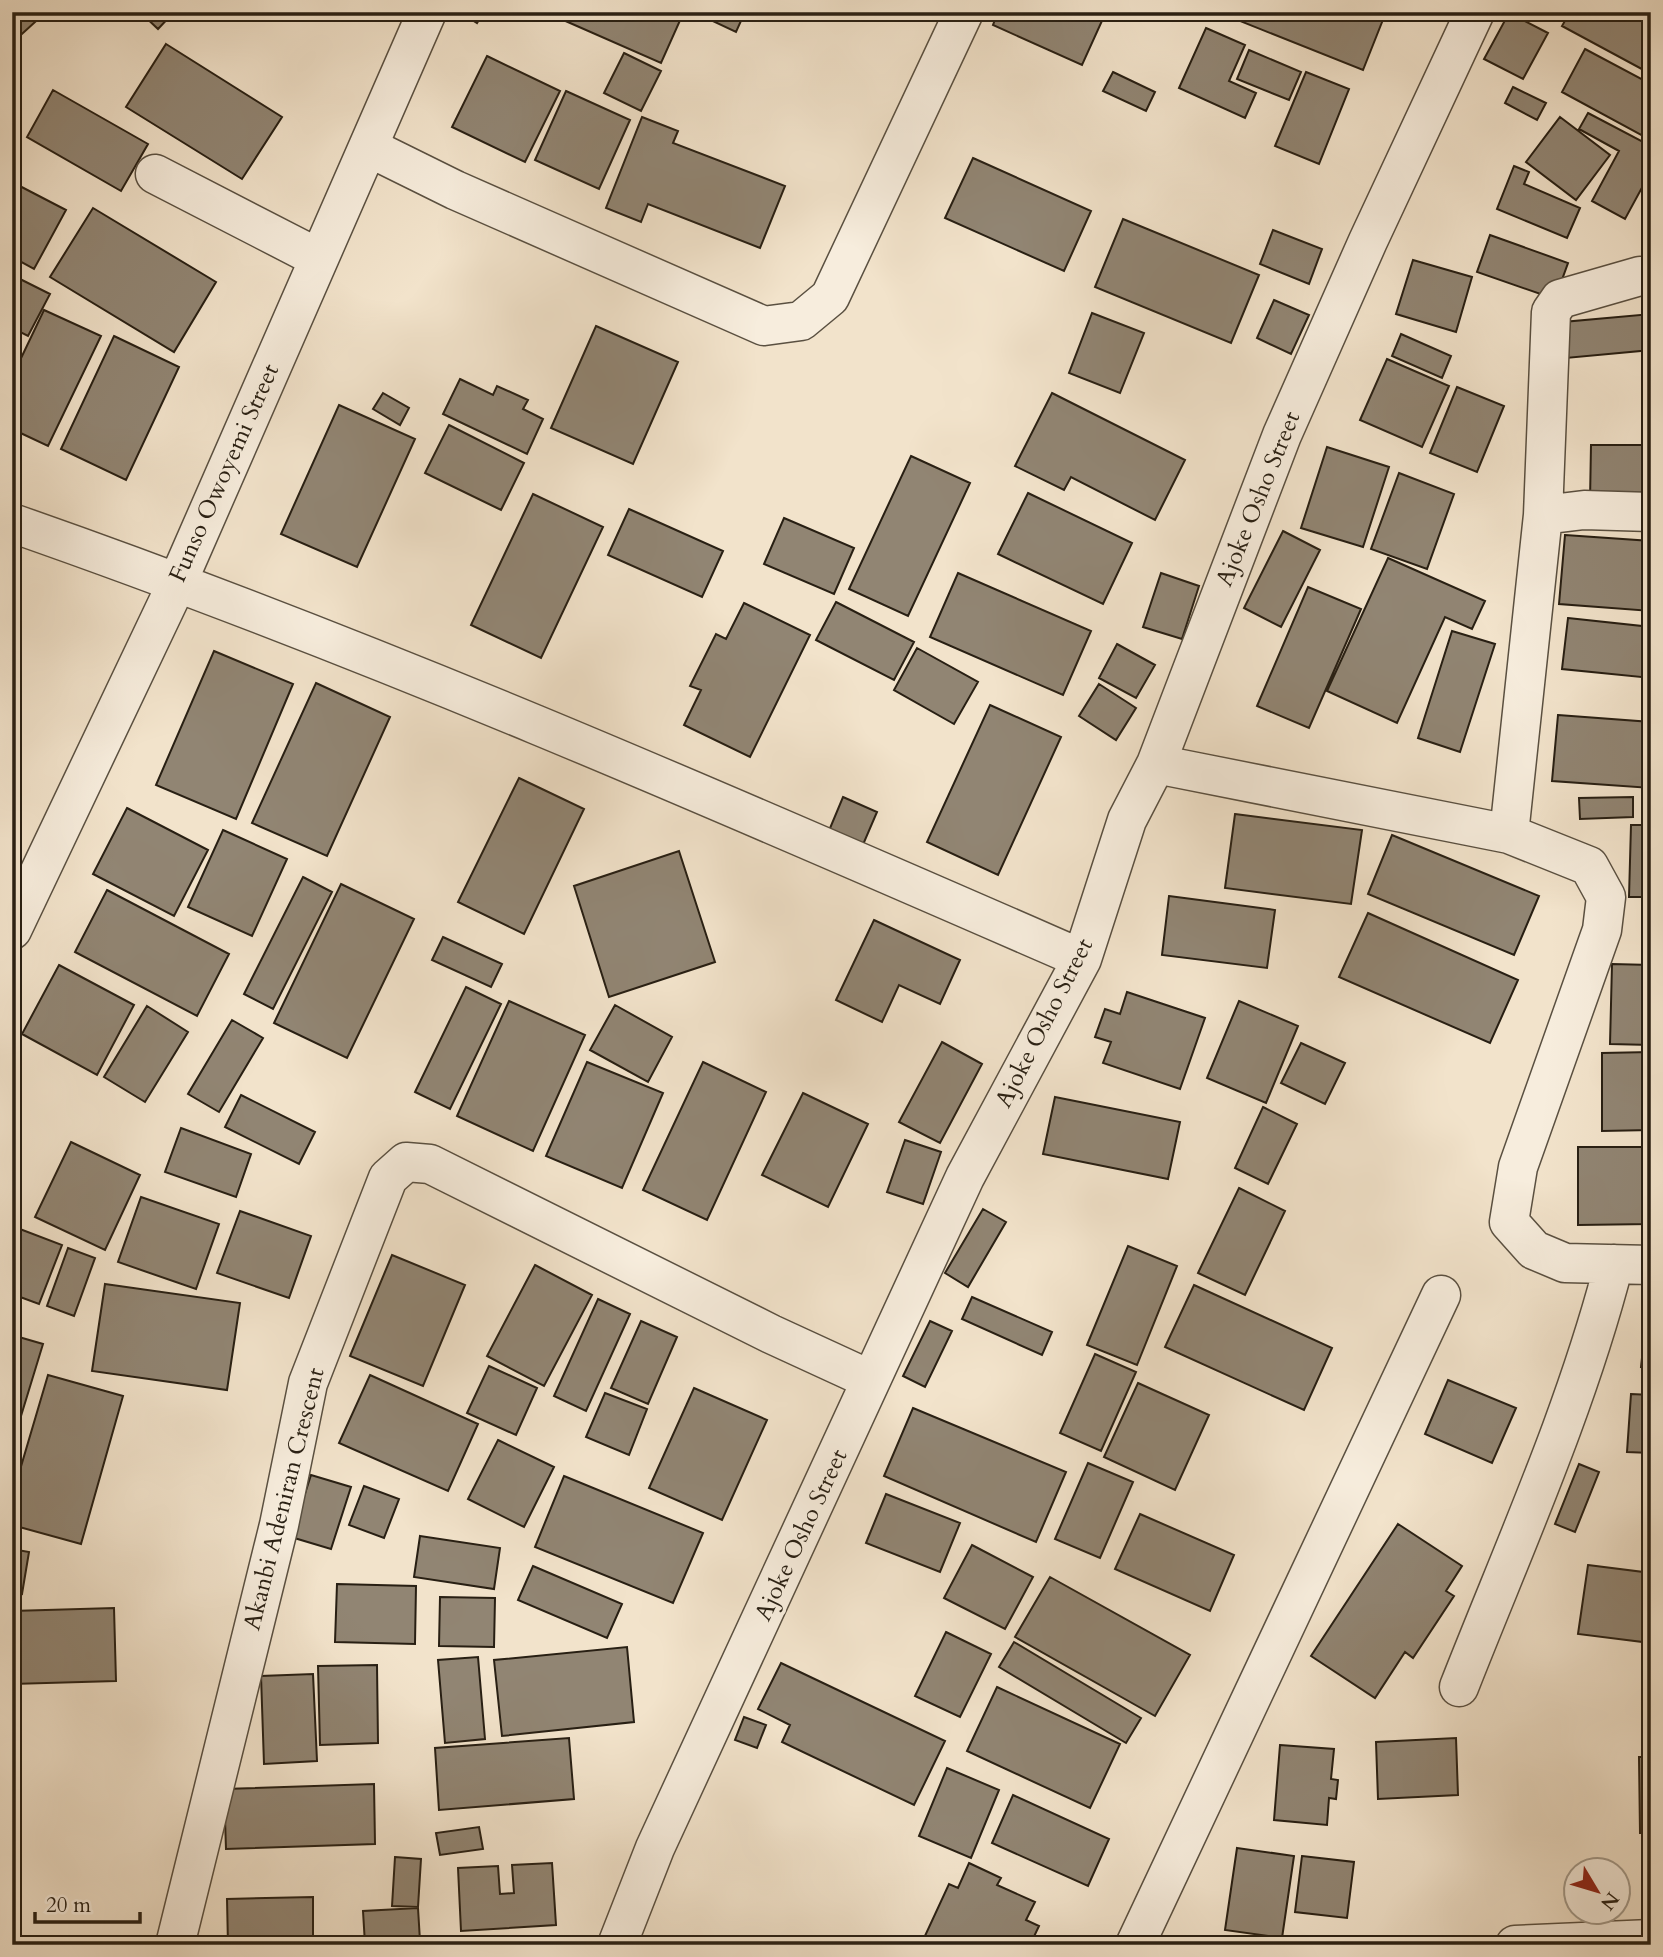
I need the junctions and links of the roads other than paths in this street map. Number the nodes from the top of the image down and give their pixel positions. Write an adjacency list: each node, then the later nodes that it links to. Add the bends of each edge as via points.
1 (427, 12): 4 (street, Funso Owoyemi Street)
2 (964, 12): 4 (street, via 830,297 802,321 764,326)
3 (1475, 12): 12 (street, Ajoke Osho Street, via 1282,435)
4 (369, 148): 6 (street, Funso Owoyemi Street)
5 (155, 174): 6 (street)
6 (318, 258): 11 (street, Funso Owoyemi Street)
7 (1640, 276): 9 (street, via 1560,299 1550,312)
8 (1651, 512): 9 (street, via 1584,510)
9 (1543, 515): 13 (street)
10 (12, 523): 11 (street)
11 (178, 581): 14 (street, Funso Owoyemi Street); 15 (street, via 683,786)
12 (1156, 764): 13 (street); 15 (street, Ajoke Osho Street, via 1127,820)
13 (1508, 834): 16 (street, via 1588,866 1606,897 1602,930 1518,1167 1509,1222 1534,1250 1565,1263)
14 (12, 930)
15 (1082, 959): 18 (street, Ajoke Osho Street, via 965,1178)
16 (1633, 1265): 19 (street, via 1595,1338)
17 (1441, 1295): 23 (street)
18 (871, 1380): 21 (street, Akanbi Adeniran Crescent, via 430,1164 406,1162 388,1178 308,1383 279,1525); 22 (street, Ajoke Osho Street, via 655,1848)
19 (1460, 1687)
20 (1651, 1938): 24 (street)
21 (174, 1945)
22 (617, 1945)
23 (1135, 1945)
24 (1515, 1945)

